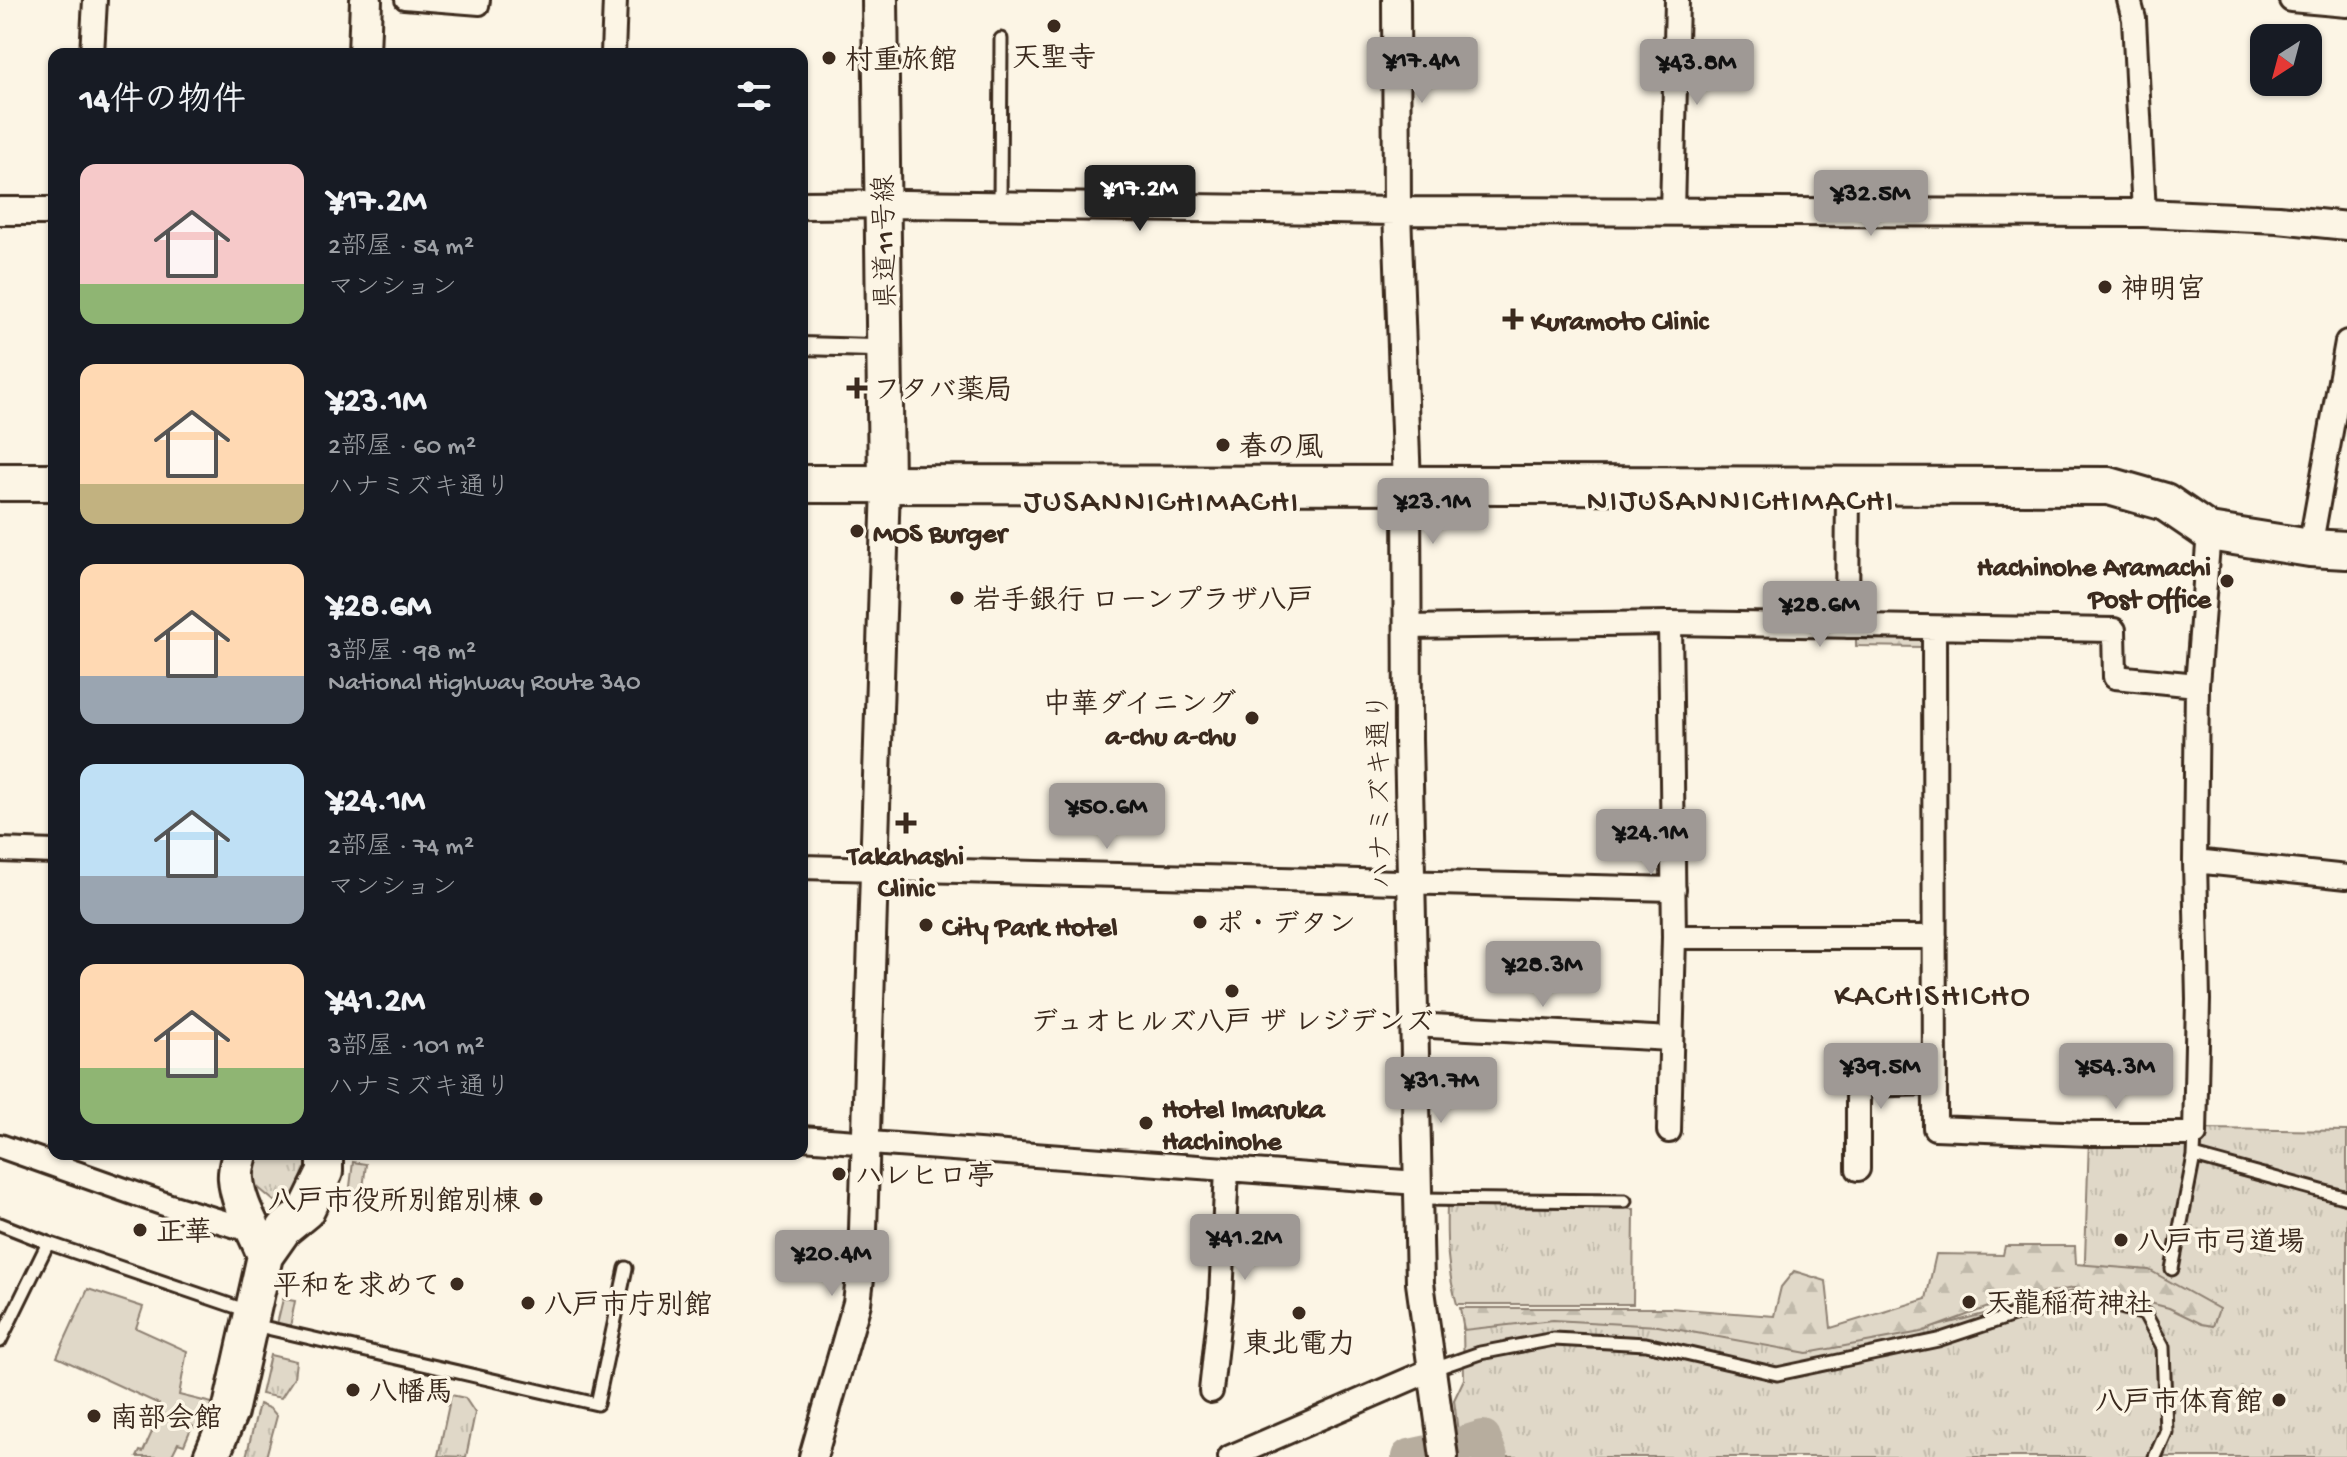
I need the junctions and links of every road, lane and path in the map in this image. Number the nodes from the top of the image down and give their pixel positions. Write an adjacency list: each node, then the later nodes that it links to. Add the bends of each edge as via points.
1 (95, 0): 13 (street)
2 (366, 0): 14 (main road)
3 (404, 0): 4 (street, via 480,6)
4 (481, 0)
5 (615, 0): 15 (street)
6 (880, 0): 16 (main road, 県道11号線)
7 (1396, 0): 21 (street, ハナミズキ通り)
8 (1677, 0): 22 (street)
9 (2129, 0): 23 (street)
10 (2291, 0): 11 (street)
11 (2347, 5)
12 (1001, 39): 18 (lane)
13 (92, 48)
14 (364, 48)
15 (613, 48)
16 (883, 204): 17 (street); 18 (street); 31 (main road, 県道11号線)
17 (808, 205)
18 (1000, 206): 21 (street)
19 (0, 211): 20 (street)
20 (48, 211)
21 (1397, 211): 22 (street); 32 (street, ハナミズキ通り)
22 (1672, 212): 23 (street)
23 (2144, 213): 24 (street)
24 (2347, 226)
25 (2347, 342): 35 (street)
26 (808, 346): 27 (street)
27 (873, 348)
28 (0, 482): 29 (highway)
29 (48, 482)
30 (808, 484): 31 (highway)
31 (886, 484): 32 (highway); 46 (street)
32 (1407, 485): 33 (highway); 39 (street, ハナミズキ通り)
33 (1848, 485): 34 (highway, via 2109,486 2165,502); 38 (street)
34 (2209, 532): 35 (highway); 41 (street)
35 (2310, 548): 36 (highway)
36 (2347, 550)
37 (1670, 623): 38 (street); 39 (street); 49 (street)
38 (1847, 626): 40 (street)
39 (1408, 627): 48 (street, ハナミズキ通り)
40 (1934, 628): 41 (street, via 2114,630 2115,677); 51 (street)
41 (2197, 685): 44 (street)
42 (0, 850): 43 (street)
43 (48, 852)
44 (2195, 861): 47 (street); 58 (street)
45 (808, 867): 46 (street)
46 (874, 868): 48 (street); 57 (street)
47 (2347, 877)
48 (1411, 883): 49 (street); 52 (street, ハナミズキ通り)
49 (1674, 889): 50 (street)
50 (1674, 937): 51 (street); 53 (street)
51 (1935, 937): 54 (street)
52 (1413, 1025): 53 (street); 64 (street, ハナミズキ通り)
53 (1671, 1039): 55 (street)
54 (1935, 1083): 58 (street, via 1935,1128); 63 (street, via 1858,1085)
55 (1669, 1131)
56 (808, 1138): 57 (street)
57 (864, 1141): 62 (street); 77 (street, via 857,1303)
58 (2195, 1145): 65 (lane); 71 (lane)
59 (0, 1146): 69 (street)
60 (239, 1160): 69 (main road, via 236,1179 244,1210)
61 (325, 1160): 69 (main road, via 325,1172 306,1211)
62 (1227, 1169): 64 (street); 75 (street)
63 (1858, 1169)
64 (1418, 1191): 66 (lane); 74 (street, ハナミズキ通り, via 1420,1283)
65 (2347, 1198)
66 (1625, 1201)
67 (0, 1224): 68 (lane)
68 (48, 1243): 72 (lane); 73 (lane)
69 (261, 1244): 72 (main road)
70 (626, 1268): 72 (lane, via 597,1404)
71 (2172, 1269)
72 (251, 1318): 76 (main road, via 230,1412)
73 (0, 1341)
74 (1431, 1370): 78 (street); 79 (street, ハナミズキ通り); 80 (lane, via 1480,1353 1554,1339 1646,1344 1777,1374 1938,1340 2017,1314 2100,1301 2145,1314 2163,1347 2166,1432)
75 (1211, 1391)
76 (211, 1457)
77 (813, 1457)
78 (1230, 1457)
79 (1444, 1457)
80 (2155, 1457)

